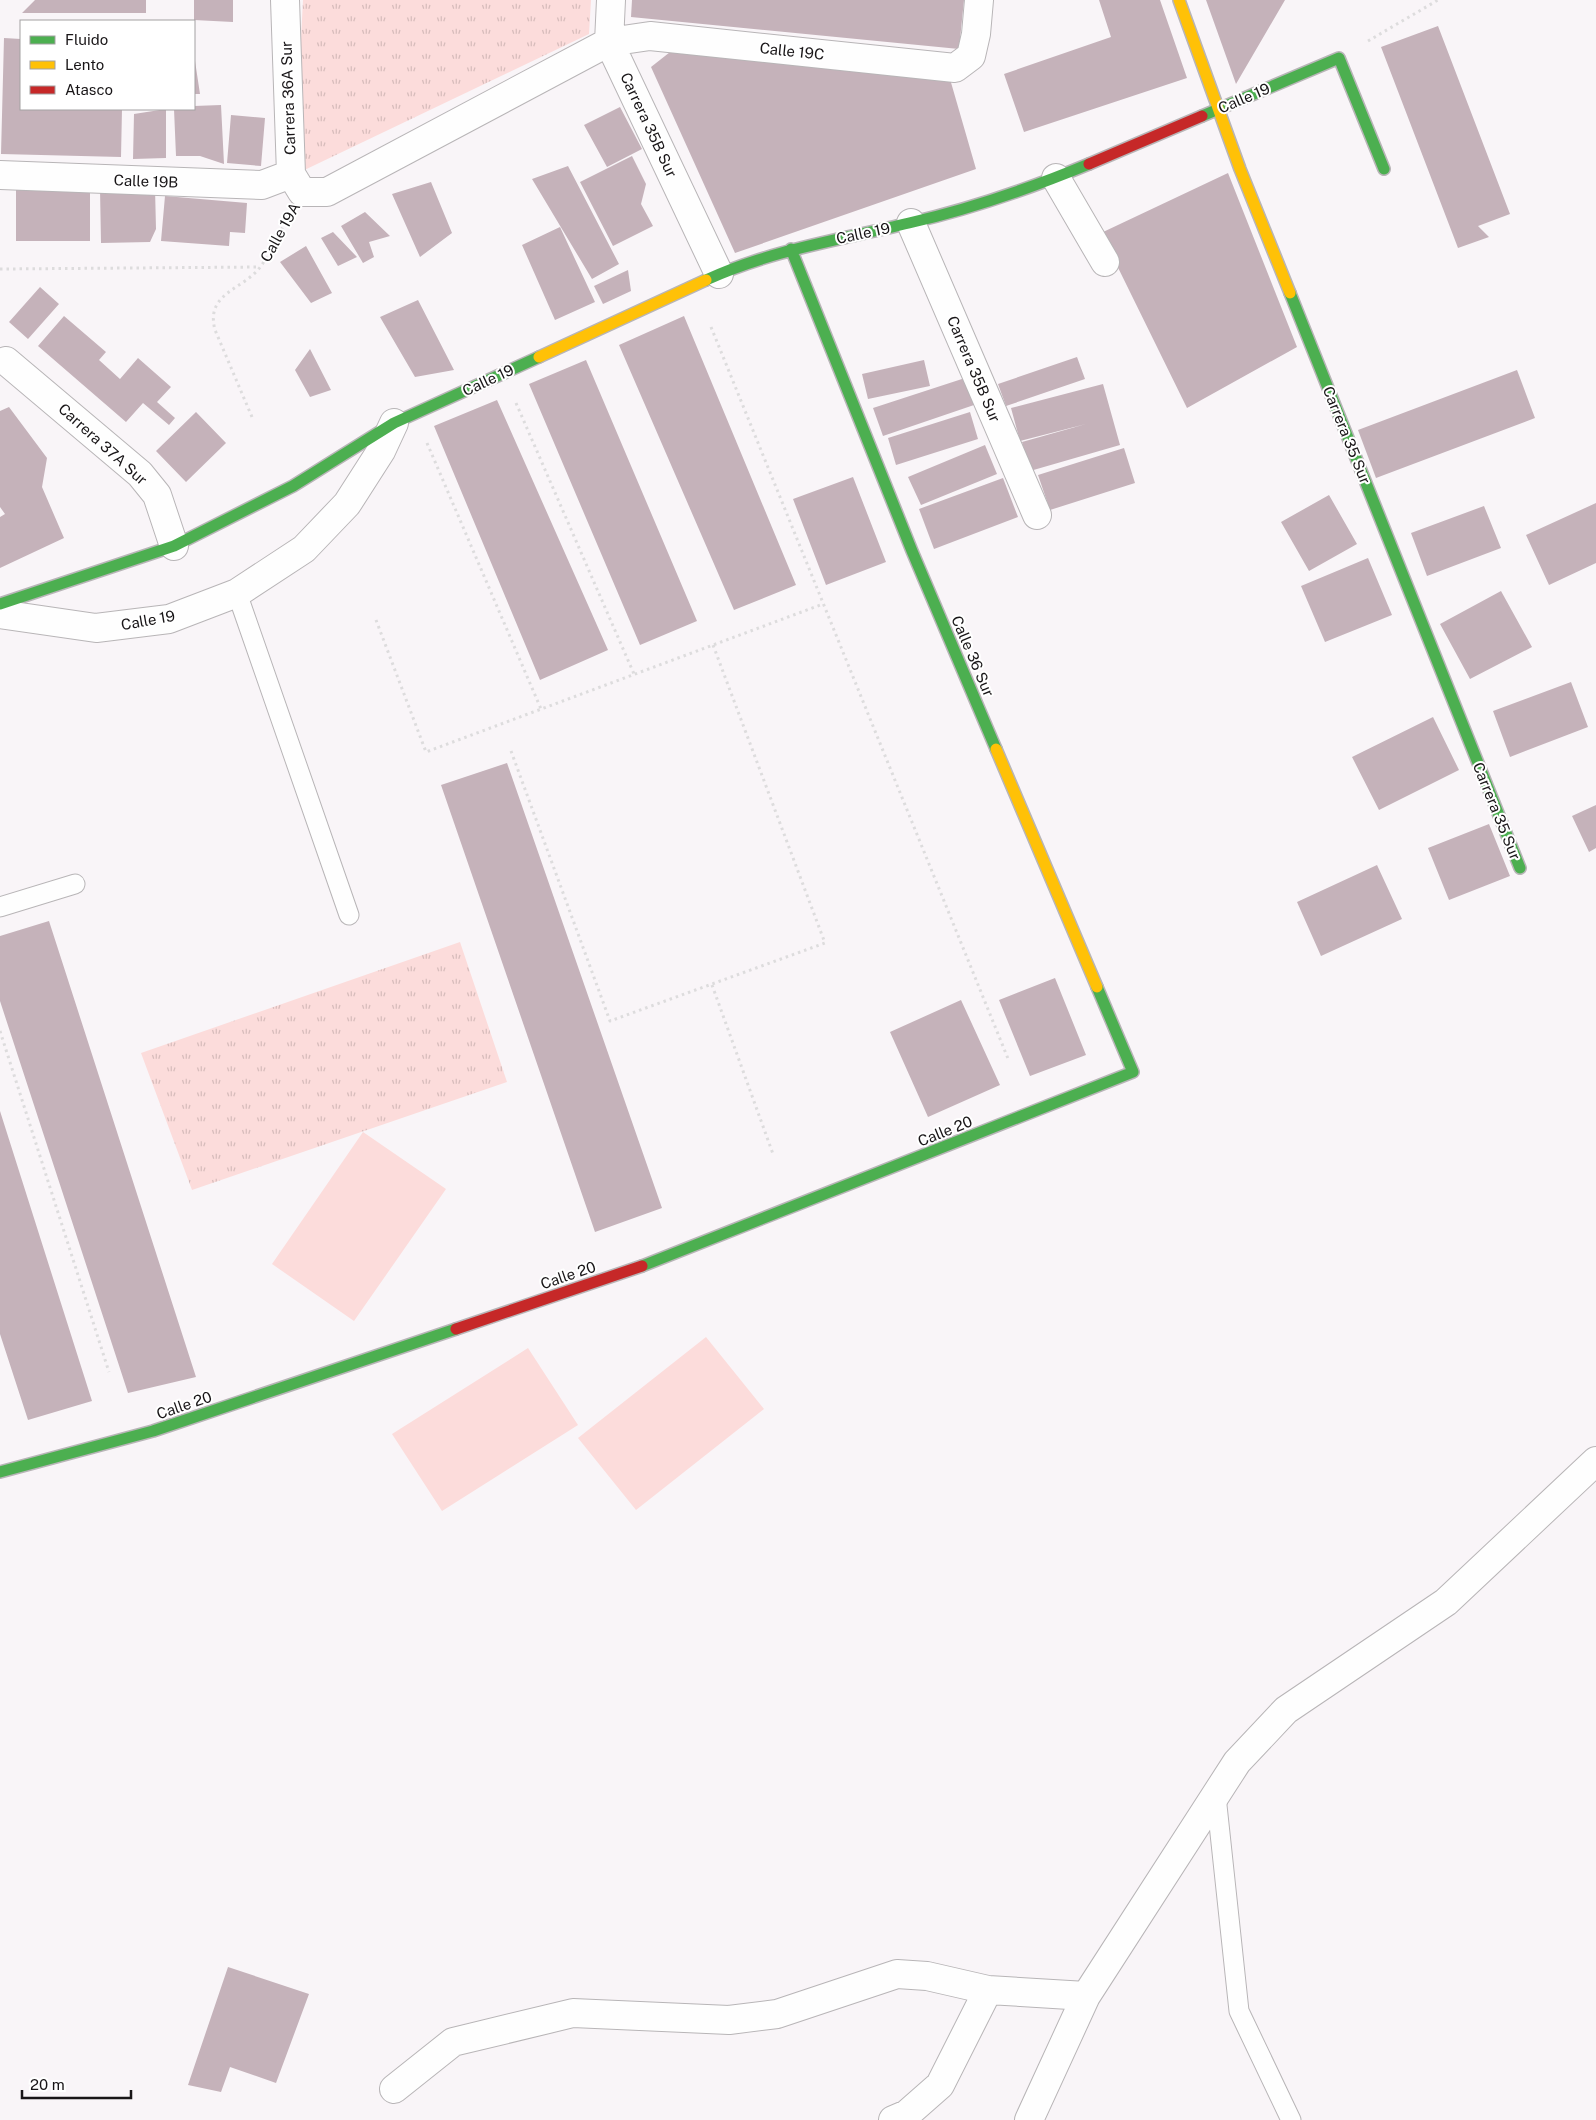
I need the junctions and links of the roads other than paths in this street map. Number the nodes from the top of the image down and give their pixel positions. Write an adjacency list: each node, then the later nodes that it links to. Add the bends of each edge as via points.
1 (285, 0): 10 (street, Carrera 36A Sur)
2 (611, 0): 5 (street, Carrera 35B Sur)
3 (979, 0): 5 (street, Calle 19C, via 971,56 955,68 650,36)
4 (1179, 0): 6 (street, Carrera 35 Sur)
5 (609, 42): 10 (street, Calle 19A, via 327,192); 14 (street, Carrera 35B Sur)
6 (1219, 108): 7 (street, Calle 19, via 1339,58); 9 (street, Calle 19); 22 (street, Carrera 35 Sur, via 1240,169)
7 (1384, 169)
8 (0, 175): 10 (street, Calle 19B, via 262,185)
9 (1056, 178): 11 (street, Calle 19); 13 (street)
10 (297, 183)
11 (911, 223): 12 (street, Calle 19); 17 (street, Carrera 35B Sur)
12 (791, 249): 14 (street, Calle 19); 26 (street, Calle 36 Sur, via 912,551)
13 (1105, 262)
14 (719, 274): 16 (street, Calle 19)
15 (6, 361): 18 (street, Carrera 37A Sur, via 140,474 156,495)
16 (394, 422): 18 (street, Calle 19, via 293,486); 19 (street, Calle 19, via 381,451 347,504 304,549)
17 (1037, 515)
18 (174, 546): 20 (street, Calle 19)
19 (237, 593): 21 (street, Calle 19, via 169,619 96,628); 25 (lane)
20 (0, 604)
21 (0, 614)
22 (1520, 868)
23 (75, 884): 24 (lane)
24 (0, 907)
25 (349, 915)
26 (1133, 1072): 28 (street, Calle 20, via 656,1261 153,1431)
27 (1596, 1461): 29 (street, via 1446,1602 1286,1710 1237,1762)
28 (0, 1472)
29 (1216, 1796): 31 (street); 35 (lane, via 1239,2011)
30 (988, 1990): 31 (street); 32 (street, via 927,1976 897,1974 777,2014 729,2020 573,2013 453,2042); 33 (street, via 940,2085 907,2114)
31 (1086, 1996): 34 (street)
32 (394, 2089)
33 (894, 2120)
34 (1029, 2120)
35 (1292, 2120)

